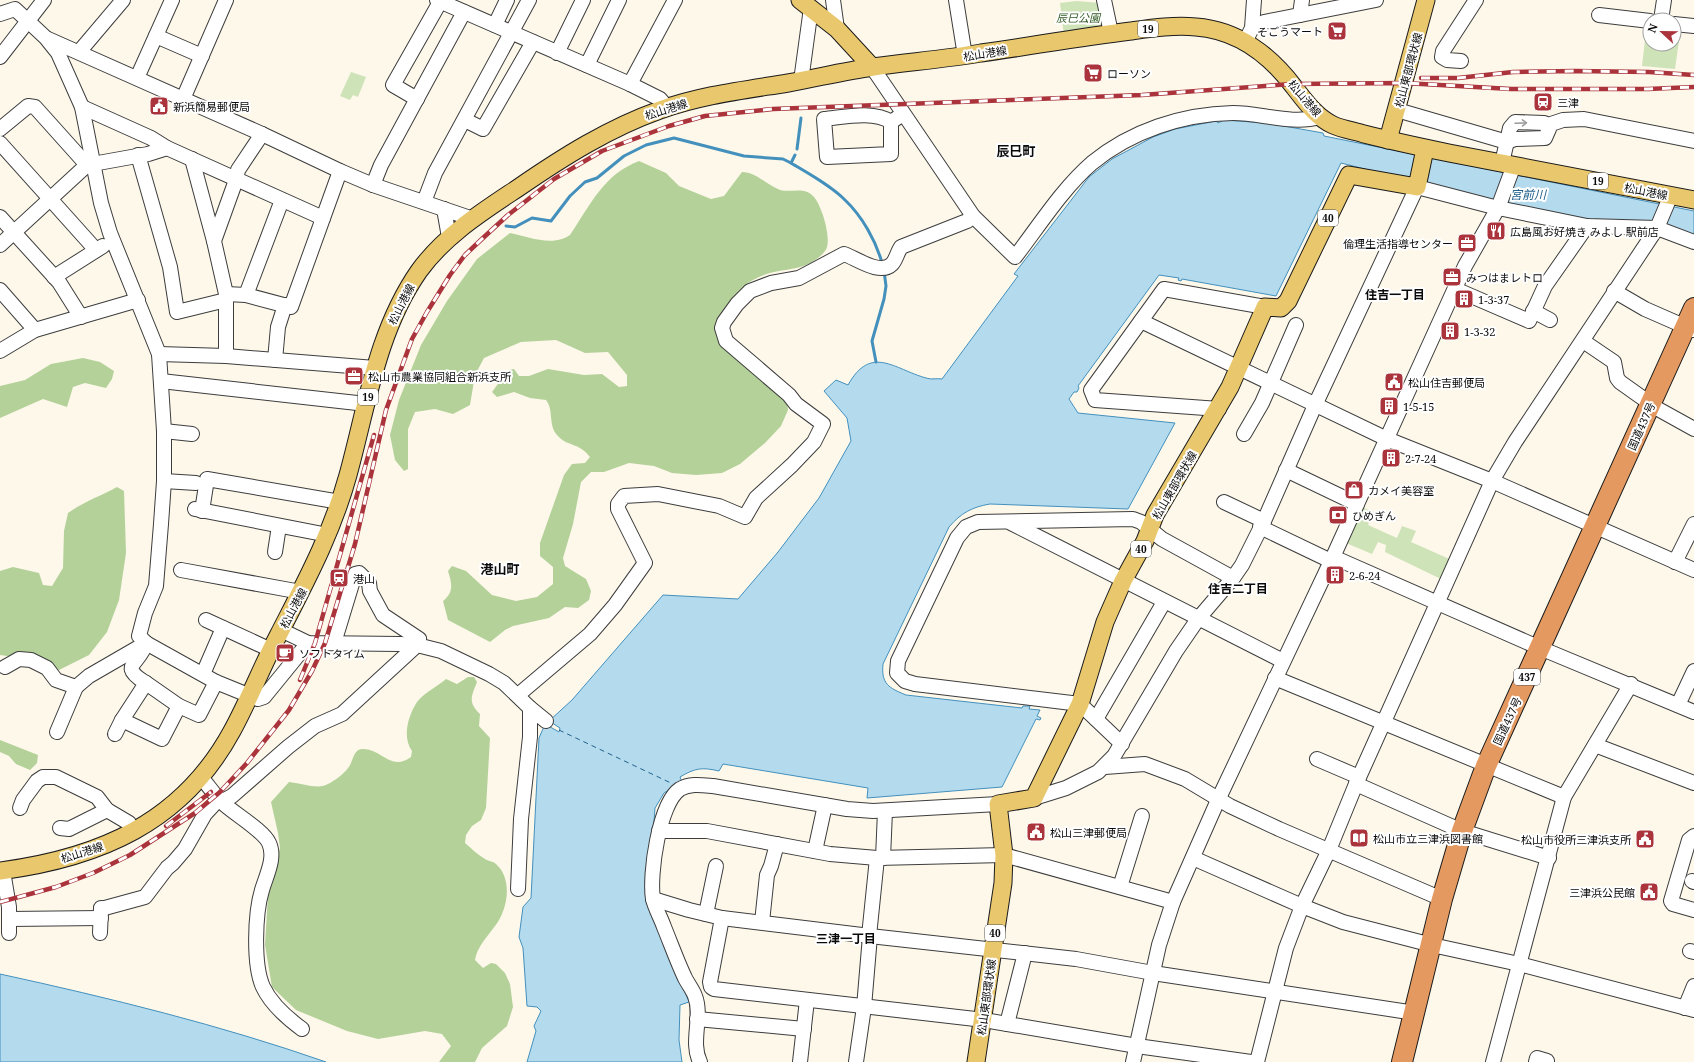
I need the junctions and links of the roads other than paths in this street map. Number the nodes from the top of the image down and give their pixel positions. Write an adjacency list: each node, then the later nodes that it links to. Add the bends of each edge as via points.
1 (44, 0): 29 (street)
2 (123, 0): 41 (street)
3 (172, 0): 37 (street)
4 (226, 0): 43 (street)
5 (507, 0): 30 (street)
6 (529, 0): 34 (street)
7 (582, 0): 42 (street)
8 (619, 0): 47 (street)
9 (675, 0): 51 (street)
10 (834, 0): 33 (street)
11 (956, 0): 44 (street)
12 (1104, 0): 35 (street)
13 (1254, 0): 36 (street)
14 (1302, 0): 26 (street)
15 (1376, 0): 20 (street)
16 (1426, 0): 56 (main road, 松山東部環状線)
17 (1476, 0): 46 (street, via 1443,51 1442,57 1446,60)
18 (1664, 0): 24 (street)
19 (443, 1): 23 (street); 53 (street, via 393,85)
20 (1351, 3): 26 (street)
21 (806, 4): 33 (main road); 50 (street)
22 (15, 5): 25 (street); 29 (street)
23 (464, 12): 30 (street); 53 (street)
24 (1662, 12)
25 (0, 14)
26 (1300, 15): 36 (street, via 1264,22)
27 (1599, 15): 28 (street)
28 (1642, 20)
29 (28, 23): 38 (street); 40 (street)
30 (495, 25): 34 (street)
31 (1682, 25): 32 (street)
32 (1694, 26)
33 (838, 29): 48 (main road)
34 (513, 33): 39 (street); 59 (street)
35 (1111, 33): 36 (main road, 松山港線 / 19, via 1177,26); 44 (main road, 松山港線 / 19)
36 (1249, 35): 58 (main road, 松山港線 / 19, via 1260,52)
37 (156, 36): 43 (street); 49 (street)
38 (46, 38): 41 (street); 54 (street, via 58,53)
39 (533, 42): 42 (street); 59 (street, via 483,129)
40 (6, 43): 45 (street)
41 (78, 52): 49 (street)
42 (557, 52): 47 (street)
43 (202, 56): 52 (street)
44 (964, 56): 48 (main road, 松山港線 / 19)
45 (0, 57)
46 (1461, 61)
47 (586, 65): 51 (street)
48 (872, 67): 50 (main road, 松山港線 / 19); 57 (street)
49 (137, 78): 52 (street)
50 (801, 81): 55 (main road, 松山港線 / 19, via 726,93)
51 (630, 84): 55 (street, via 660,99)
52 (184, 99): 62 (street)
53 (417, 99): 76 (street)
54 (82, 107): 67 (street, via 151,138); 71 (street)
55 (667, 107): 87 (main road, 松山港線 / 19, via 611,131 566,155)
56 (1397, 110): 63 (main road, 松山東部環状線); 65 (street)
57 (903, 114): 60 (street); 84 (street)
58 (1320, 117): 63 (main road, 松山港線 / 19, via 1334,126); 84 (street, via 1306,121 1234,113 1199,116 1171,122 1144,132 1115,147 1091,164 1015,257)
59 (464, 120): 81 (street, via 435,173)
60 (891, 122): 60 (street, via 891,154 827,157 824,119 871,115 886,118)
61 (0, 129): 71 (street, via 28,106 36,107)
62 (262, 134): 73 (street); 74 (street, via 238,170)
63 (1388, 140): 68 (main road, 松山港線 / 19)
64 (1694, 141): 65 (street, via 1584,119 1563,120 1548,125 1515,122 1510,128)
65 (1507, 142): 72 (street)
66 (0, 143): 77 (street)
67 (166, 148): 69 (street); 70 (street)
68 (1425, 152): 72 (main road, 松山港線 / 19); 75 (main road)
69 (138, 155): 71 (street); 102 (street, via 170,267 177,312)
70 (192, 159): 74 (street); 93 (street)
71 (90, 164): 77 (street); 92 (street)
72 (1509, 168): 80 (main road, 松山港線 / 19); 82 (street)
73 (340, 171): 76 (street); 86 (street)
74 (236, 180): 78 (street); 93 (street)
75 (1418, 184): 82 (street); 105 (main road, 40, via 1349,175 1288,301 1281,308); 124 (street)
76 (373, 185): 81 (street)
77 (50, 199): 90 (street); 96 (street)
78 (282, 200): 86 (street); 101 (street)
79 (1694, 200): 80 (main road, 松山港線 / 19)
80 (1669, 201): 89 (street)
81 (424, 202): 83 (street)
82 (1499, 205): 88 (street); 98 (street)
83 (444, 209): 87 (street); 91 (street)
84 (973, 216): 175 (street, via 967,221 901,247 893,263 884,267 844,254 799,278 757,287 737,304 722,328 726,341 789,395 796,404 823,424 814,442 756,498 745,516 719,506 658,494 624,496 618,504 618,509 645,563 615,605 590,634)
85 (0, 217): 90 (street)
86 (323, 218): 104 (street, via 291,306)
87 (473, 219): 91 (main road, 松山港線 / 19)
88 (1587, 226): 89 (street); 107 (street, via 1545,286)
89 (1658, 226): 94 (street); 100 (street)
90 (14, 232): 95 (street); 97 (street)
91 (448, 237): 120 (main road, 松山港線 / 19, via 418,273 403,298 388,330)
92 (112, 240): 96 (street); 103 (street)
93 (214, 240): 102 (street)
94 (1694, 242)
95 (0, 244)
96 (96, 250): 97 (street)
97 (54, 277): 108 (street)
98 (1455, 289): 107 (street, via 1529,320); 131 (street)
99 (0, 290): 113 (street)
100 (1614, 291): 112 (street, via 1645,309); 114 (street)
101 (246, 295): 102 (street); 104 (street)
102 (226, 297): 117 (street)
103 (138, 300): 108 (street); 116 (street)
104 (285, 305): 118 (street, via 278,327)
105 (1266, 307): 110 (street, via 1164,288); 119 (main road, 松山東部環状線 / 40)
106 (1694, 308): 112 (highway, 国道437号 / 437)
107 (1533, 311): 109 (street)
108 (81, 317): 113 (street)
109 (1550, 320)
110 (1141, 321): 119 (street); 126 (street, via 1091,390 1094,400)
111 (1296, 324): 122 (street)
112 (1690, 329): 125 (highway, 国道437号 / 437)
113 (35, 330): 115 (street)
114 (1583, 341): 125 (street, via 1614,362 1620,382); 134 (street)
115 (0, 351)
116 (159, 354): 117 (street); 121 (street)
117 (226, 356): 118 (street)
118 (275, 360): 120 (street)
119 (1240, 367): 122 (street); 126 (main road, 松山東部環状線 / 40)
120 (375, 368): 123 (main road, 松山港線 / 19)
121 (160, 381): 123 (street); 128 (street)
122 (1272, 382): 124 (street); 130 (street)
123 (366, 404): 136 (main road, 松山港線 / 19)
124 (1316, 404): 131 (street); 132 (street)
125 (1651, 404): 127 (street); 143 (highway, 国道437号 / 437)
126 (1218, 409): 144 (main road, 松山東部環状線 / 40, via 1155,515)
127 (1694, 429)
128 (164, 431): 129 (street); 133 (street)
129 (192, 434)
130 (1244, 434)
131 (1387, 439): 134 (street); 138 (street)
132 (1286, 470): 138 (street); 140 (street)
133 (164, 481): 135 (street); 160 (street, via 156,586 139,636)
134 (1492, 481): 143 (street); 155 (street)
135 (196, 483)
136 (340, 502): 142 (street, via 207,479 198,510); 145 (main road, 松山港線 / 19)
137 (1224, 502): 140 (street)
138 (1357, 504): 147 (street)
139 (1009, 522): 144 (street, via 1133,519); 152 (street); 177 (street, via 978,522 966,527 957,538 900,654 897,673 905,681 915,684)
140 (1262, 524): 147 (street); 151 (street)
141 (1694, 524): 148 (street)
142 (279, 526): 145 (street); 146 (street)
143 (1595, 527): 148 (street); 164 (highway, 国道437号 / 437)
144 (1150, 528): 151 (street, via 1162,539); 152 (main road, 松山東部環状線 / 40)
145 (328, 535): 153 (main road, 松山港線 / 19)
146 (275, 552)
147 (1332, 559): 155 (street); 166 (street)
148 (1676, 562): 150 (street)
149 (181, 570): 153 (street)
150 (1694, 570)
151 (1233, 578): 156 (street)
152 (1123, 581): 154 (street); 177 (main road, 松山東部環状線 / 40, via 1105,622)
153 (301, 592): 159 (main road, 松山港線 / 19)
154 (1164, 602): 156 (street); 182 (street)
155 (1437, 603): 164 (street); 185 (street)
156 (1198, 619): 166 (street); 188 (street, via 1160,677)
157 (206, 620): 158 (street)
158 (223, 628): 165 (street); 169 (street)
159 (281, 630): 161 (street); 165 (main road, 松山港線 / 19)
160 (146, 643): 169 (street); 172 (street, via 132,670 133,675); 174 (street, via 89,676)
161 (308, 643): 162 (street); 176 (street, via 264,697 258,699)
162 (334, 643): 163 (street); 163 (street, via 356,574 359,573 369,583 370,591 383,615 419,639)
163 (417, 645): 175 (street, via 441,651 490,674); 198 (street, via 342,714 315,726 240,789)
164 (1540, 648): 173 (street); 191 (highway, 国道437号 / 437)
165 (271, 650): 176 (main road, 松山港線 / 19)
166 (1283, 661): 170 (street)
167 (5, 667): 174 (street, via 19,659 31,660 47,668 56,680)
168 (1694, 671): 178 (street)
169 (203, 674): 171 (street)
170 (1275, 678): 185 (street); 199 (street)
171 (216, 682): 176 (street); 179 (street, via 199,715)
172 (146, 683): 179 (street); 183 (street)
173 (1631, 684): 178 (street); 189 (street)
174 (76, 687): 186 (street)
175 (518, 695): 180 (street)
176 (248, 696): 193 (main road, 松山港線 / 19, via 229,737)
177 (1080, 704): 182 (street); 197 (main road, 松山東部環状線 / 40)
178 (1678, 705): 181 (street)
179 (178, 706): 183 (street, via 162,739)
180 (530, 708): 184 (street); 221 (street)
181 (1694, 712)
182 (1096, 719): 188 (street)
183 (122, 720): 187 (street)
184 (546, 721)
185 (1384, 724): 191 (street); 194 (street)
186 (57, 732)
187 (115, 734)
188 (1122, 744): 192 (street)
189 (1595, 745): 195 (street); 196 (street)
190 (1317, 759): 194 (street)
191 (1486, 766): 196 (street); 208 (highway, 国道437号 / 437)
192 (1105, 767): 197 (street, via 1066,788); 199 (street, via 1145,764 1185,780)
193 (201, 777): 198 (street); 209 (main road, 松山港線 / 19, via 176,803)
194 (1358, 780): 208 (street); 212 (street)
195 (1694, 783)
196 (1564, 797): 217 (street)
197 (1034, 798): 200 (main road)
198 (220, 800): 226 (street, via 205,814 185,849 145,897); 251 (street, via 269,842 269,868 257,912 260,975 263,987 274,1004 286,1018)
199 (1218, 800): 212 (street); 216 (street)
200 (998, 804): 204 (street); 214 (main road, 松山東部環状線 / 40)
201 (825, 805): 204 (street); 207 (street, via 696,784 679,790 666,808); 213 (street)
202 (20, 808): 203 (street, via 37,781 44,777 56,777 97,798)
203 (107, 810): 206 (street, via 69,830); 209 (street, via 129,823)
204 (885, 811): 215 (street)
205 (1142, 816): 220 (street)
206 (60, 828)
207 (659, 831): 211 (street, via 707,831); 222 (street, via 654,860)
208 (1462, 831): 217 (street); 223 (highway, 国道437号 / 437)
209 (133, 832): 219 (main road, 松山港線 / 19, via 72,856 25,868)
210 (1694, 836): 227 (street, via 1689,840 1671,901 1673,904)
211 (777, 844): 213 (street); 231 (street, via 767,875)
212 (1329, 850): 223 (street); 225 (street)
213 (815, 851): 215 (street)
214 (1004, 855): 215 (street); 220 (street); 236 (main road, 松山東部環状線 / 40, via 1003,883)
215 (880, 858): 234 (street)
216 (1193, 858): 224 (street); 225 (street)
217 (1549, 858): 238 (street)
218 (716, 866): 228 (street)
219 (1, 871): 230 (street)
220 (1120, 887): 224 (street)
221 (518, 889)
222 (653, 899): 228 (street); 243 (street, via 685,980)
223 (1442, 899): 235 (highway, 国道437号 / 437)
224 (1173, 902): 239 (street)
225 (1302, 906): 235 (street, via 1343,922); 242 (street, via 1286,948)
226 (101, 910): 230 (street); 233 (street)
227 (1694, 910)
228 (706, 914): 229 (street)
229 (722, 918): 231 (street); 241 (street)
230 (9, 919): 232 (street)
231 (762, 922): 234 (street)
232 (9, 933)
233 (100, 933)
234 (869, 936): 236 (street); 245 (street)
235 (1432, 945): 238 (street); 247 (highway, 国道437号 / 437)
236 (993, 949): 237 (street); 249 (main road, 松山東部環状線 / 40)
237 (1025, 953): 239 (street); 250 (street)
238 (1519, 964): 246 (street); 262 (street)
239 (1153, 973): 242 (street); 253 (street)
240 (1694, 986): 246 (street)
241 (711, 987): 243 (street); 244 (street)
242 (1274, 991): 247 (street); 260 (street)
243 (695, 995): 248 (street)
244 (807, 1000): 245 (street); 252 (street)
245 (864, 1007): 249 (street); 256 (street)
246 (1690, 1009)
247 (1415, 1013): 261 (highway, 国道437号 / 437)
248 (698, 1019): 252 (street); 254 (street, via 696,1042)
249 (984, 1020): 250 (street); 257 (main road, 松山東部環状線 / 40)
250 (1007, 1024): 253 (street)
251 (302, 1029)
252 (804, 1029): 255 (street)
253 (1137, 1046): 258 (street); 259 (street)
254 (700, 1062)
255 (800, 1062)
256 (856, 1062)
257 (976, 1062)
258 (1133, 1062)
259 (1252, 1062)
260 (1256, 1062)
261 (1402, 1062)
262 (1493, 1062)

